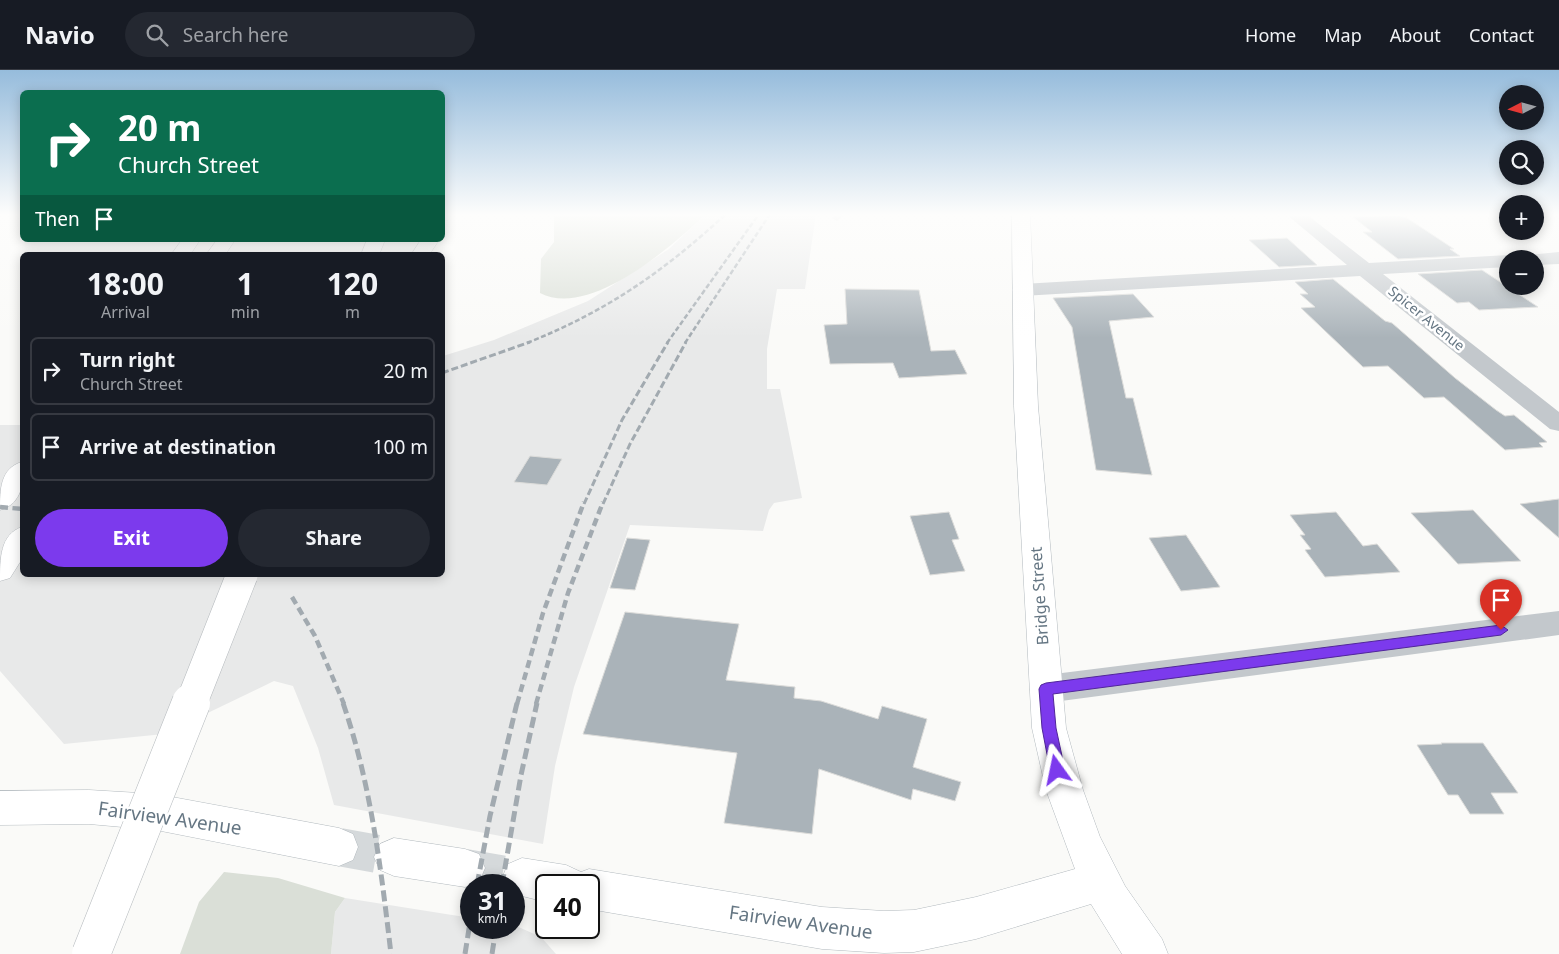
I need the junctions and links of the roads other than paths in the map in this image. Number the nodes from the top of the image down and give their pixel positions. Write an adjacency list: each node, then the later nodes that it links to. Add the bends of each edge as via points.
1 (1022, 255): 7 (main road, Bridge Street)
2 (1347, 255): 6 (street, Spicer Avenue)
3 (1559, 258): 4 (street)
4 (1544, 259)
5 (1499, 262): 6 (street)
6 (1366, 270): 7 (street); 8 (street, Spicer Avenue)
7 (1022, 290): 15 (main road, Bridge Street, via 1026,406)
8 (1559, 424)
9 (20, 473): 10 (main road)
10 (0, 501)
11 (20, 539): 12 (main road)
12 (0, 570)
13 (241, 577): 22 (main road, bridge)
14 (1559, 622): 15 (street)
15 (1046, 689): 20 (main road, Bridge Street, via 1057,770 1073,822)
16 (0, 808): 17 (main road, Fairview Avenue, via 89,807 156,812)
17 (339, 846)
18 (394, 857): 19 (main road)
19 (465, 868)
20 (1099, 882): 21 (main road, Fairview Avenue, via 976,918 914,931 884,932 822,928); 23 (main road, Bridge Street)
21 (600, 891)
22 (91, 954)
23 (1147, 954)

